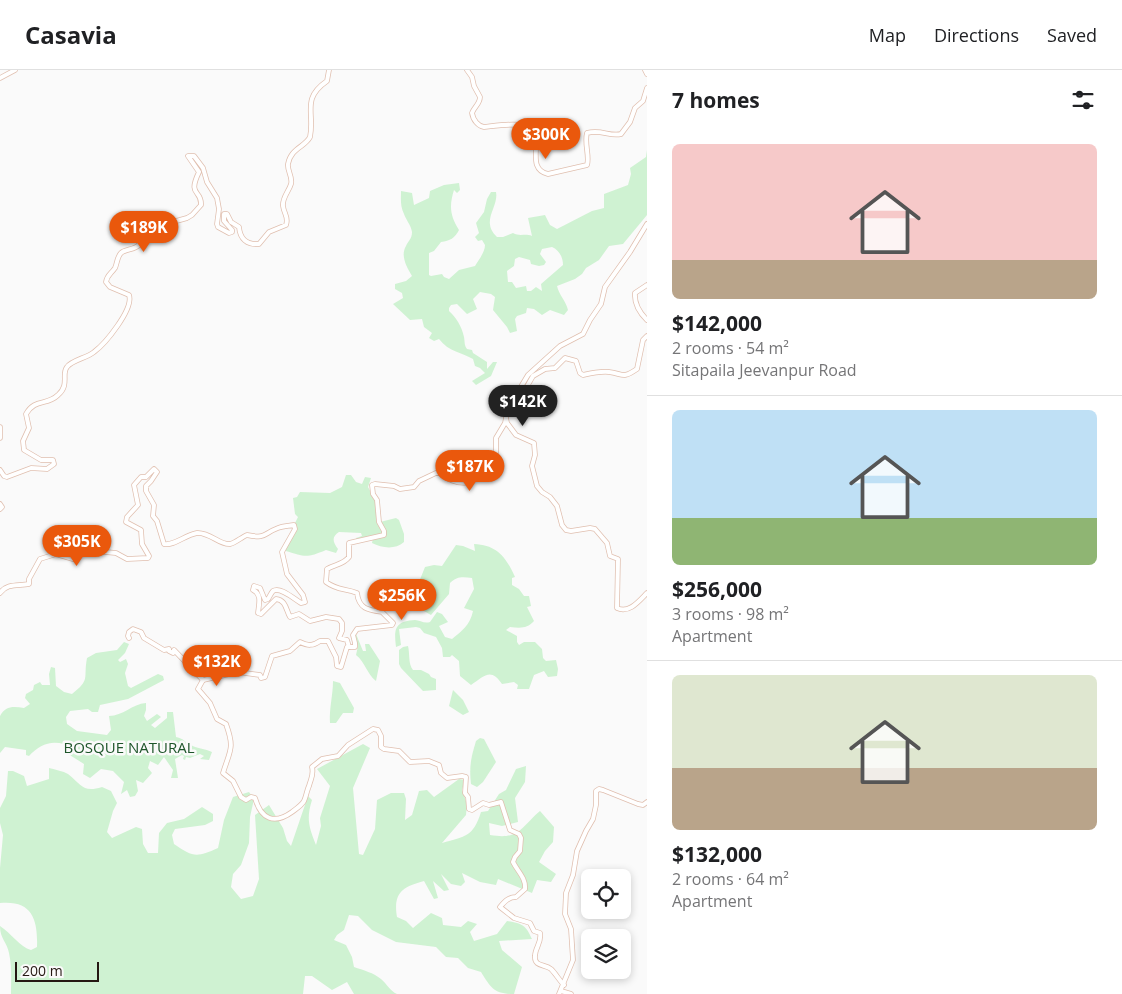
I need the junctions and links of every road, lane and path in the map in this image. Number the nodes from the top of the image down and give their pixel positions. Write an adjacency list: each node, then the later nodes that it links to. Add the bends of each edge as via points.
1 (15, 70): 6 (street)
2 (329, 70): 16 (street, via 327,80 310,102 310,137 290,156 288,172 291,183 283,207 288,220 286,225 269,232 260,244 244,240 227,214 224,214 224,221 232,232 218,227 216,195 202,166 194,156 188,156 199,172 194,180 194,189 201,206 187,218 162,225 145,220 132,226 131,231 140,239 139,245 120,254 106,278 110,287 129,295 126,314 95,352 67,366 64,389 58,396 34,404 26,414 29,428 23,441 24,450 41,460 54,460 54,464 47,469 31,468 7,477)
3 (467, 70): 7 (street, via 480,97 472,114 476,122 481,127 510,125 530,128 536,142 535,159 540,169 548,174 587,165 587,133 621,134 635,108 643,101)
4 (645, 70): 5 (street)
5 (647, 74)
6 (0, 78)
7 (647, 88)
8 (647, 224): 12 (street, via 605,286 601,304 584,334 567,341 528,374)
9 (647, 284): 10 (street, via 635,293 634,301)
10 (647, 320)
11 (647, 336): 12 (street, via 643,340 637,369 630,374 584,375 576,361 565,358 555,368 533,376 525,390)
12 (516, 394): 13 (street)
13 (506, 418): 20 (street, via 516,435 534,443 532,466 537,486 557,506 562,525 571,532 595,529 607,543 610,556 618,559 617,608 630,609); 22 (street, via 496,438 496,456 476,460 469,482 457,482 438,472 414,487 400,489 372,485 384,535 349,543 349,557 342,564 327,569 326,582 334,588 357,593 360,605 366,610 382,612 393,623 357,629 353,635 355,648)
14 (0, 427): 15 (street)
15 (0, 438)
16 (0, 470)
17 (0, 504): 18 (street)
18 (0, 509)
19 (0, 593): 22 (street, via 10,586 29,584 40,559 56,554 73,559 84,550 116,552 127,559 148,558 140,530 126,522 127,516 138,505 134,485 154,469 157,472 146,486 146,491 154,505 153,516 164,544 170,545 187,535 199,533 224,544 232,544 247,535 265,536 279,527 294,525 295,529 282,552 287,574 305,602 300,603 277,590 265,600 260,588 254,586 253,590 259,595 258,613 261,614 278,599 284,603 290,617 299,614 310,621 326,617 338,619 342,624 339,638 347,640)
20 (647, 593)
21 (130, 638): 23 (street, via 129,632 133,629 164,650 169,649 173,653 174,650)
22 (349, 647): 23 (street, via 341,667 337,666 328,642 306,646 300,642 290,651 272,656 266,676 262,678 238,672)
23 (203, 680): 25 (street, via 198,689 210,703 216,719 226,724 230,736 232,749 223,773 233,781 240,797 246,800 255,798 261,813 268,818 284,818 296,809 304,801 314,775 312,767 322,759 338,756 348,745 373,729 382,736 384,749 399,752 410,762 429,761 439,765 447,778 466,777 469,809 483,803 501,802 510,830 521,838 520,850 513,862 525,889 500,907 540,933 536,962 552,970)
24 (647, 802): 25 (street, via 638,804 599,789 596,791 593,819 577,851 566,893 565,914 571,929 573,960)
25 (564, 985): 26 (street)
26 (560, 993): 27 (street)
27 (571, 994)

